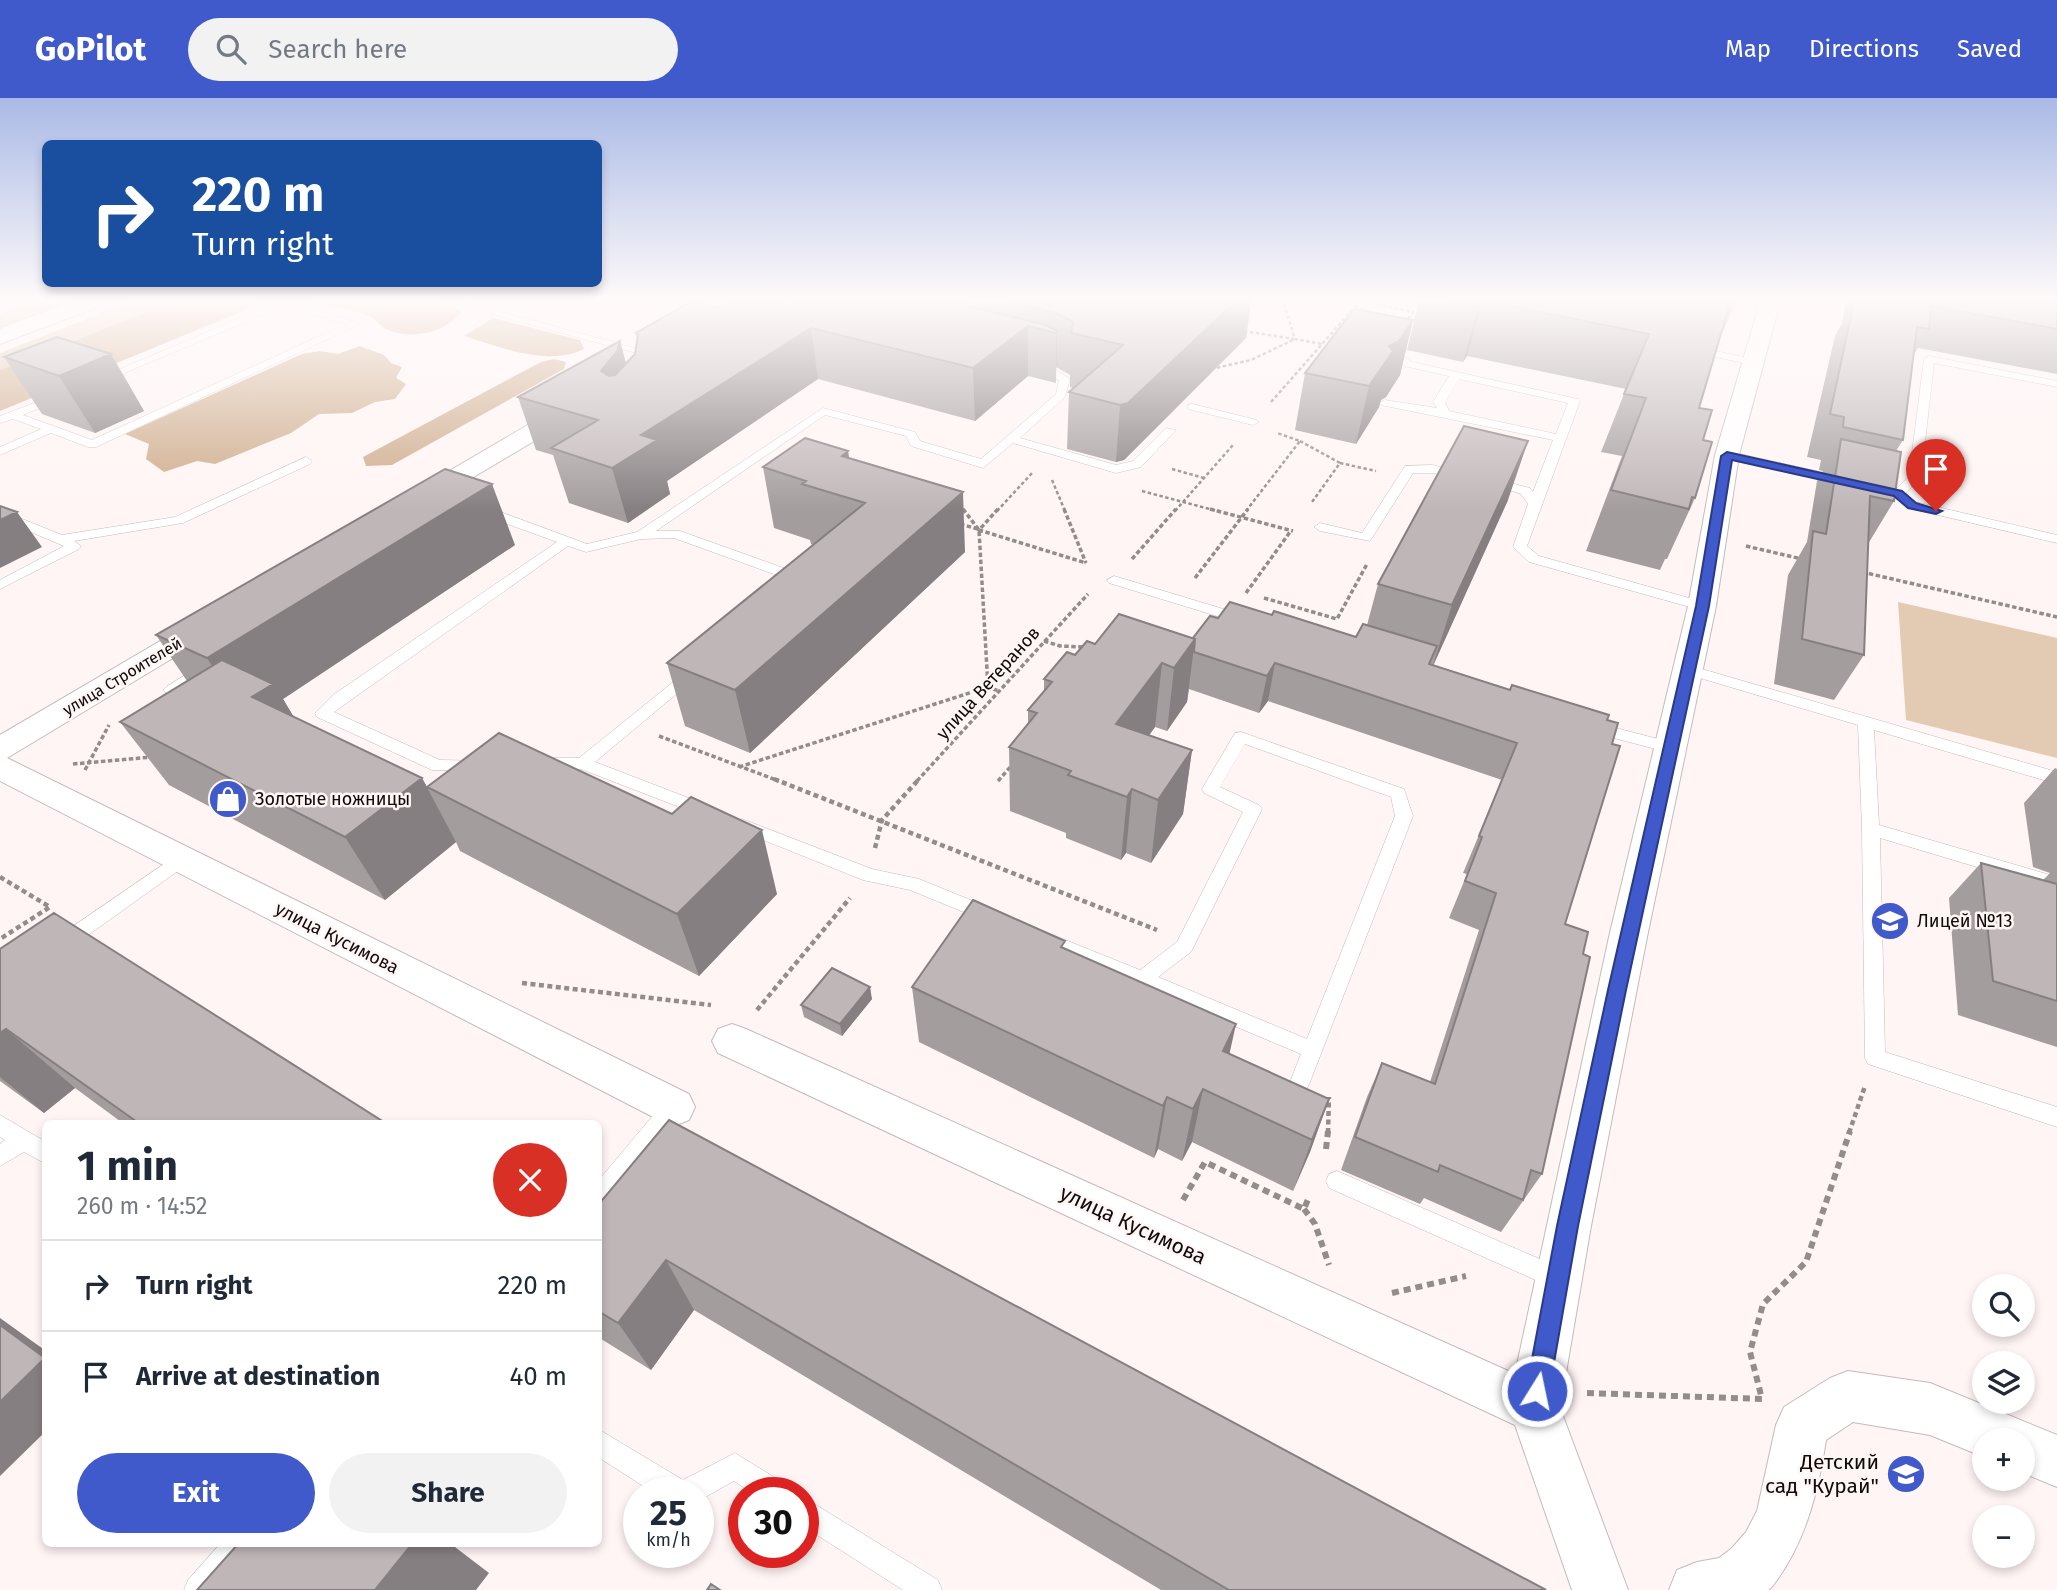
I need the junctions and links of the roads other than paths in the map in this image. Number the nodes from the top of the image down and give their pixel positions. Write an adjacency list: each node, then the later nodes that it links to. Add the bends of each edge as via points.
1 (120, 372): 11 (lane)
2 (251, 372): 21 (lane, via 92,444)
3 (635, 372): 9 (street)
4 (1051, 372): 24 (lane, via 1065,379 1061,395)
5 (1438, 372): 10 (lane)
6 (1751, 372): 26 (street)
7 (1928, 372): 28 (lane, via 1915,477)
8 (1994, 372): 12 (lane)
9 (631, 374)
10 (1455, 376): 17 (lane, via 1439,402); 23 (lane, via 1574,401)
11 (90, 384)
12 (2057, 384)
13 (66, 394): 18 (lane)
14 (585, 401): 31 (street, via 442,495)
15 (1385, 403): 17 (lane)
16 (1192, 407): 20 (lane)
17 (1445, 413): 23 (lane)
18 (13, 415): 19 (lane); 21 (lane)
19 (0, 420)
20 (1251, 424)
21 (51, 429): 25 (lane)
22 (1170, 430): 24 (lane, via 1137,464 1116,469 1048,456)
23 (1560, 438): 29 (lane)
24 (1011, 439): 34 (lane, via 983,464 915,443 911,434 822,411)
25 (0, 451)
26 (1727, 456): 28 (lane); 41 (street)
27 (306, 461): 35 (lane, via 178,520)
28 (1898, 494): 36 (lane, via 1912,505)
29 (1535, 504): 33 (lane, via 1526,491 1433,469 1409,469 1365,538); 41 (lane, via 1520,547 1534,559)
30 (478, 508): 37 (lane)
31 (398, 512)
32 (0, 514): 35 (lane)
33 (1320, 527)
34 (641, 535): 37 (lane, via 586,548); 40 (lane, via 675,534 805,581)
35 (61, 539): 39 (lane, via 74,546)
36 (2057, 539)
37 (567, 541): 54 (lane, via 323,713 438,766)
38 (1117, 577): 43 (lane)
39 (0, 584)
40 (795, 589)
41 (1702, 606): 46 (street)
42 (225, 614): 44 (street, улица Строителей)
43 (1266, 626)
44 (179, 642): 47 (lane, via 216,660); 51 (street, улица Строителей)
45 (702, 666): 52 (lane)
46 (1688, 670): 49 (lane); 50 (street)
47 (171, 690)
48 (1580, 723): 50 (lane)
49 (1866, 723): 55 (lane); 56 (lane)
50 (1671, 748): 74 (street)
51 (1, 762): 57 (street, улица Кусимова)
52 (583, 763): 53 (lane); 59 (lane, via 869,875 913,884)
53 (530, 764)
54 (490, 765)
55 (2057, 778)
56 (1871, 829): 58 (lane); 67 (lane, via 1875,1058)
57 (183, 858): 61 (lane); 66 (street, улица Кусимова)
58 (2057, 884)
59 (1002, 921)
60 (1028, 931): 62 (lane)
61 (43, 957)
62 (1143, 979): 64 (lane); 64 (lane, via 1184,947 1253,809 1210,789 1241,737 1398,793 1404,816)
63 (732, 1041): 75 (street, улица Кусимова)
64 (1312, 1050): 65 (lane)
65 (1300, 1082)
66 (674, 1107): 73 (lane)
67 (2057, 1117)
68 (0, 1125): 69 (lane)
69 (23, 1140): 70 (lane); 71 (lane)
70 (42, 1152)
71 (0, 1156)
72 (1336, 1181): 74 (lane)
73 (602, 1193)
74 (1558, 1279): 75 (street)
75 (1536, 1400): 87 (street)
76 (1977, 1428): 88 (street, via 1930,1409 1847,1396 1802,1425 1793,1488 1767,1550 1734,1582)
77 (602, 1445): 80 (lane)
78 (2035, 1452): 79 (street)
79 (2057, 1461)
80 (654, 1477)
81 (752, 1477): 82 (lane, via 735,1466)
82 (714, 1478)
83 (819, 1520): 86 (lane)
84 (235, 1547): 85 (lane)
85 (198, 1590)
86 (928, 1590)
87 (1600, 1590)
88 (1697, 1590)

